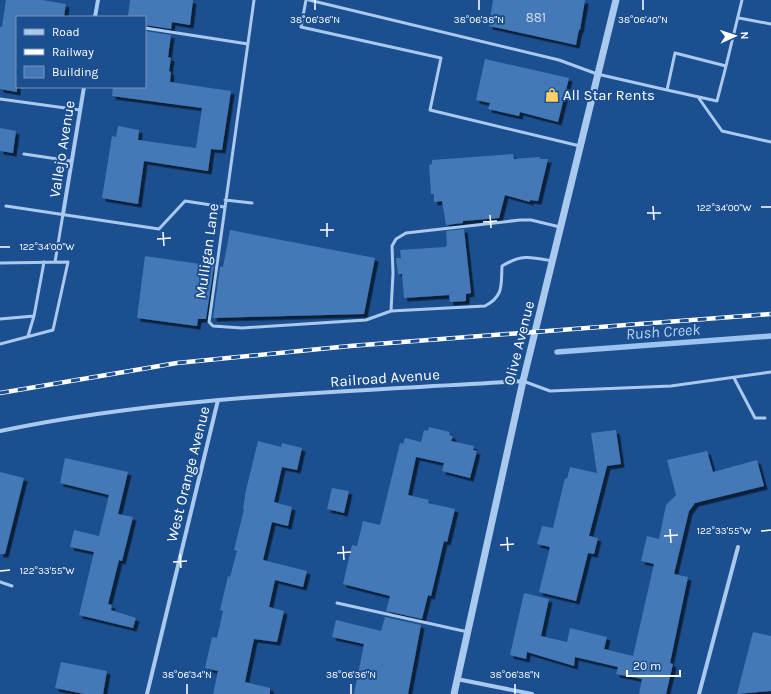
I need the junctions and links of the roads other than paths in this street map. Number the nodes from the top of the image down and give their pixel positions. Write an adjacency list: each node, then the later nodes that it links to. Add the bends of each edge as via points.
1 (98, 0): 7 (street)
2 (254, 0): 11 (lane, Mulligan Lane)
3 (306, 0): 20 (lane, via 301,28 441,58 430,110)
4 (309, 0): 13 (lane, via 559,60)
5 (616, 0): 13 (street, Olive Avenue)
6 (742, 0): 8 (lane)
7 (95, 16)
8 (739, 18): 9 (lane); 12 (lane)
9 (771, 24)
10 (146, 28): 11 (lane)
11 (248, 44): 23 (lane, Mulligan Lane)
12 (726, 66): 15 (lane, via 675,53); 16 (lane, via 717,101)
13 (597, 74): 15 (lane); 20 (street, Olive Avenue)
14 (84, 88): 18 (street, Vallejo Avenue)
15 (667, 90): 16 (lane)
16 (698, 97): 19 (lane, via 722,131)
17 (0, 99): 18 (lane)
18 (80, 110): 22 (street, Vallejo Avenue)
19 (771, 142)
20 (580, 146): 28 (street, Olive Avenue)
21 (24, 154): 22 (lane)
22 (71, 161): 27 (street, Vallejo Avenue)
23 (225, 200): 24 (lane); 26 (lane, Mulligan Lane)
24 (252, 203)
25 (6, 206): 27 (lane)
26 (224, 207): 27 (lane, via 185,201 159,229); 33 (lane, Mulligan Lane, via 208,318 213,326 242,328 366,320)
27 (63, 214): 31 (lane)
28 (560, 227): 29 (street, Olive Avenue); 33 (lane, via 520,220 406,233 396,239 392,246)
29 (552, 261): 33 (lane, via 525,256 502,266 501,290 493,301 485,306); 40 (street, Olive Avenue)
30 (44, 262): 31 (lane); 32 (lane); 34 (lane)
31 (55, 262): 36 (lane, via 68,262 53,330)
32 (0, 263)
33 (391, 311)
34 (34, 316): 35 (lane); 36 (lane)
35 (0, 319)
36 (28, 336): 37 (lane)
37 (0, 344)
38 (771, 372): 39 (lane, Railroad Avenue)
39 (734, 378): 40 (lane, Railroad Avenue, via 671,386 550,391); 42 (lane, via 755,418)
40 (523, 381): 41 (street, Railroad Avenue); 48 (street, Olive Avenue)
41 (218, 400): 43 (street, Railroad Avenue, via 62,418); 50 (street, West Orange Avenue)
42 (765, 418)
43 (0, 430)
44 (738, 548): 53 (street)
45 (0, 582): 46 (lane)
46 (12, 586)
47 (337, 603): 48 (lane)
48 (468, 632): 49 (street, Olive Avenue)
49 (458, 679): 51 (street, Olive Avenue); 52 (street)
50 (147, 694)
51 (454, 694)
52 (532, 694)
53 (699, 694)

